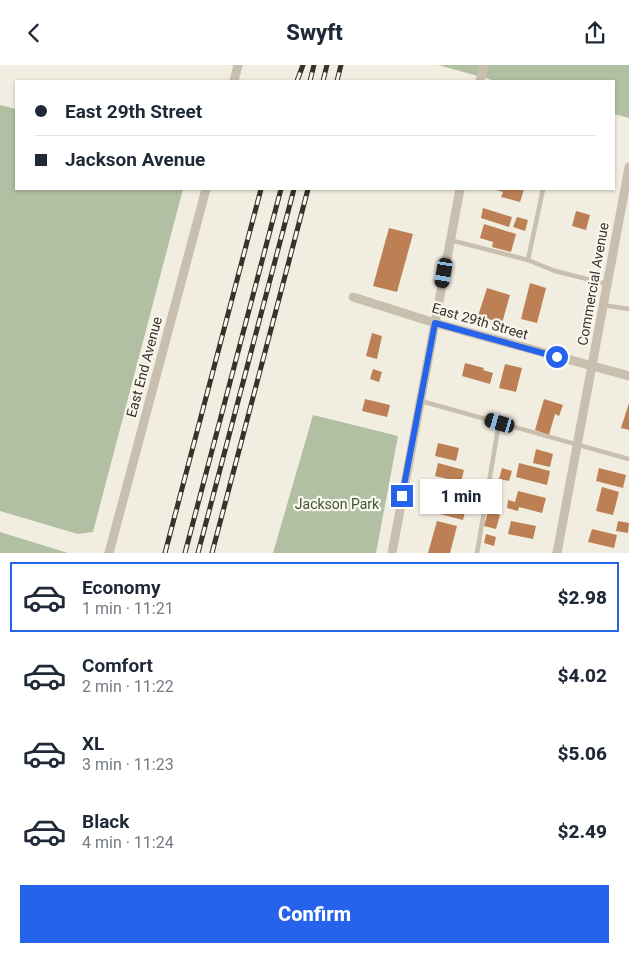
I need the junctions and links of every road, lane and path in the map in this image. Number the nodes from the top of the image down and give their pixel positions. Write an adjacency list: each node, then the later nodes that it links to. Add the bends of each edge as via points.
1 (238, 65): 3 (street)
2 (484, 65): 4 (street)
3 (234, 80)
4 (480, 80)
5 (629, 167): 11 (street, Commercial Avenue)
6 (206, 190): 22 (street, East End Avenue)
7 (460, 190): 9 (street)
8 (543, 190): 10 (lane)
9 (450, 240): 10 (lane); 15 (street)
10 (528, 260): 11 (lane, via 555,271)
11 (607, 284): 13 (street, Commercial Avenue)
12 (353, 297): 15 (street, East 29th Street)
13 (603, 305): 14 (lane); 16 (street, Commercial Avenue)
14 (629, 309)
15 (435, 323): 16 (street, East 29th Street); 18 (street)
16 (592, 366): 17 (street, East 29th Street); 20 (street, Commercial Avenue)
17 (629, 376)
18 (420, 401): 19 (lane); 23 (street)
19 (500, 423): 20 (lane); 24 (lane)
20 (578, 445): 21 (lane); 25 (street, Commercial Avenue)
21 (629, 459)
22 (109, 553)
23 (392, 553)
24 (477, 553)
25 (557, 553)

